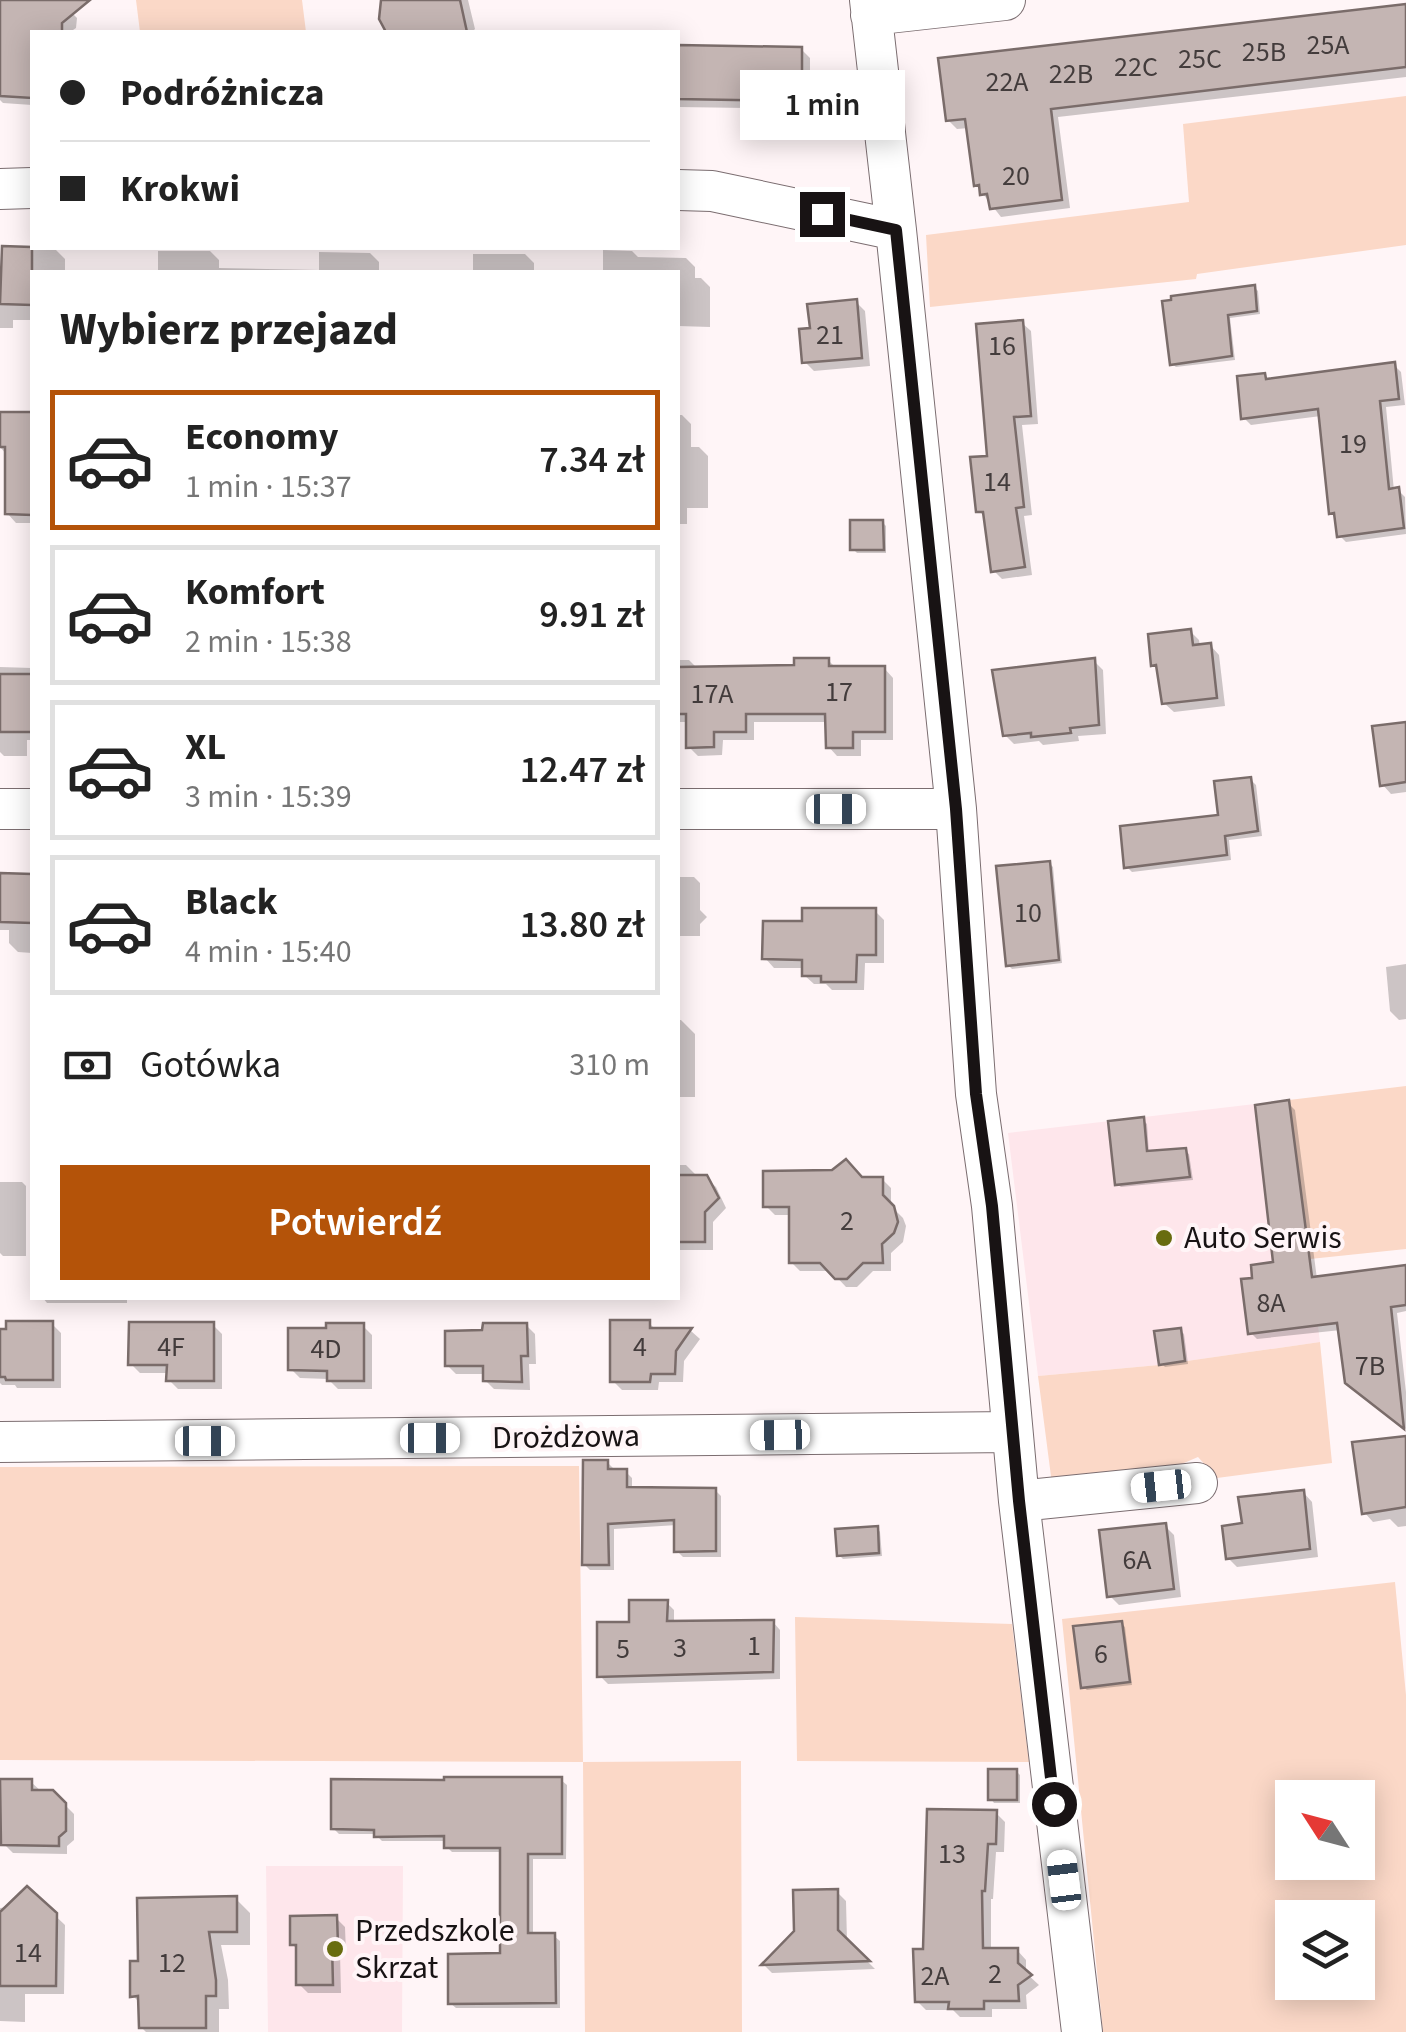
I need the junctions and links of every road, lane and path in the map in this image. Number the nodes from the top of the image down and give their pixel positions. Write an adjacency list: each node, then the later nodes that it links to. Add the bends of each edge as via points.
1 (1005, 0): 2 (street)
2 (870, 7): 6 (street)
3 (0, 188): 4 (street)
4 (30, 188)
5 (680, 190): 6 (street)
6 (896, 230): 10 (street)
7 (0, 809): 8 (street)
8 (30, 809)
9 (680, 809): 10 (street)
10 (956, 809): 11 (street, via 976,1094)
11 (1012, 1432): 12 (street, Drożdżowa); 14 (street)
12 (0, 1442)
13 (1197, 1483): 14 (street)
14 (1019, 1501): 15 (street)
15 (1082, 2032)

